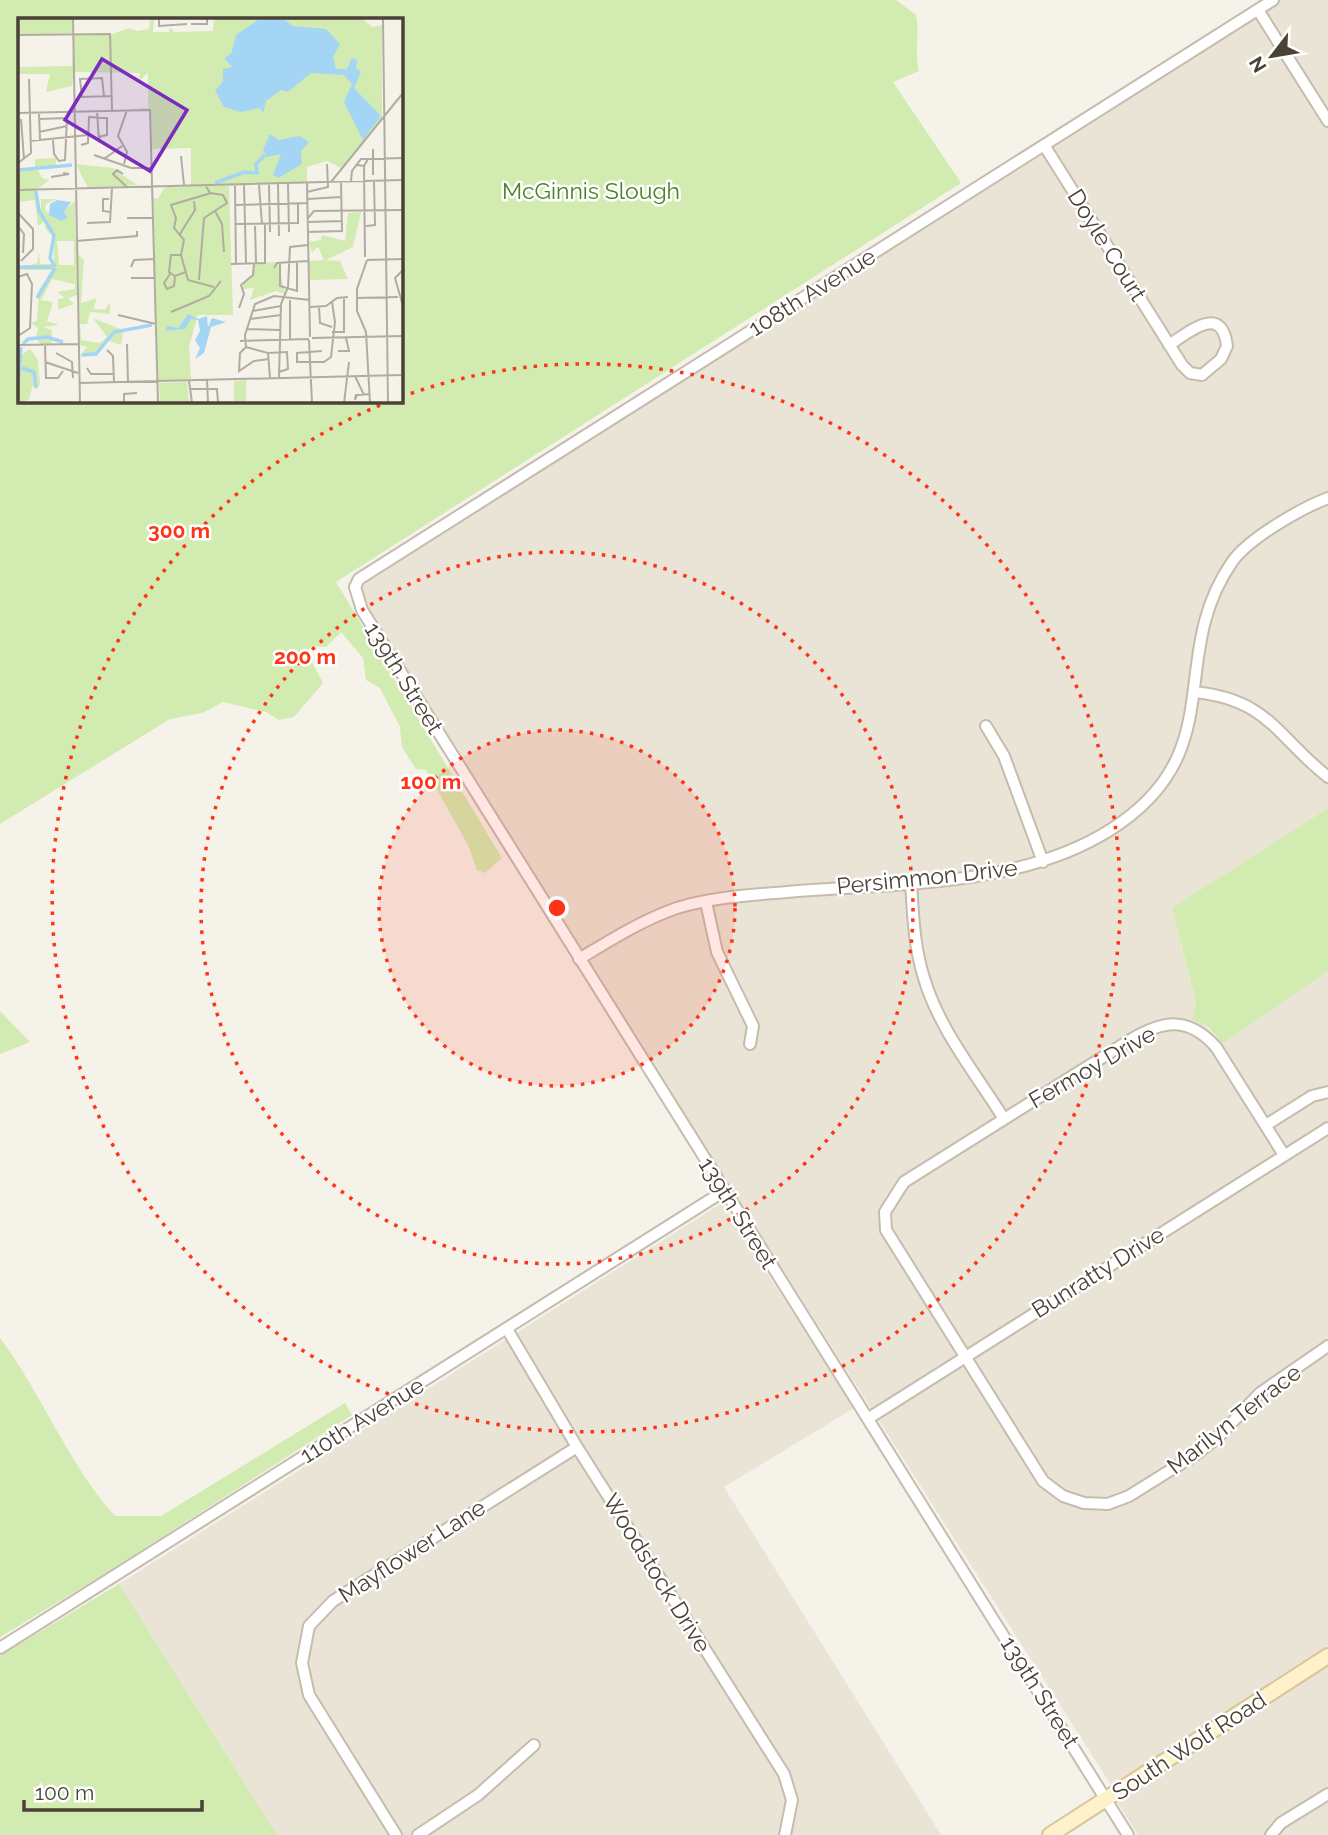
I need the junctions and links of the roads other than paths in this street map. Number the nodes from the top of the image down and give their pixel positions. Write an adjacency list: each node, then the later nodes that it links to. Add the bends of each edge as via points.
1 (1273, 0): 2 (street, 108th Avenue)
2 (1258, 10): 3 (street); 4 (street, 108th Avenue)
3 (1328, 121)
4 (1044, 145): 5 (street, Doyle Court); 7 (street, 108th Avenue, via 359,579)
5 (1169, 345): 5 (street, Doyle Court, via 1195,376 1210,370 1227,346 1222,330 1207,322)
6 (1328, 498): 8 (street, Persimmon Drive, via 1262,535 1234,560 1205,619)
7 (355, 587): 14 (street, 139th Street, via 362,610)
8 (1195, 692): 10 (street, via 1220,695 1255,709); 11 (street, Persimmon Drive, via 1187,738 1161,788 1110,831)
9 (986, 726): 11 (street, via 1008,766)
10 (1328, 777)
11 (1043, 862): 12 (street, Persimmon Drive, via 1014,870)
12 (911, 882): 13 (street, Persimmon Drive); 17 (street, via 915,939 924,978 940,1017)
13 (706, 902): 14 (street, Persimmon Drive, via 643,921); 15 (street, via 718,952 753,1026)
14 (579, 959): 21 (street, 139th Street)
15 (750, 1044)
16 (1328, 1091): 18 (street)
17 (1004, 1119): 18 (street, Fermoy Drive, via 1151,1028 1185,1024 1203,1032 1216,1047); 24 (street, Fermoy Drive, via 904,1182 885,1212 886,1230)
18 (1266, 1125): 20 (street, Fermoy Drive)
19 (1328, 1128): 20 (street, Bunratty Drive)
20 (1284, 1155): 24 (street, Bunratty Drive)
21 (724, 1191): 22 (street, 110th Avenue); 25 (street, 139th Street)
22 (507, 1329): 26 (street, Woodstock Drive); 27 (street, 110th Avenue)
23 (1328, 1346): 24 (street, Marilyn Terrace, via 1260,1393 1198,1453 1108,1504 1071,1500 1043,1481)
24 (965, 1357): 25 (street, Bunratty Drive)
25 (869, 1418): 31 (street, 139th Street)
26 (577, 1447): 32 (street, Mayflower Lane, via 333,1601 309,1626 302,1663 309,1695); 34 (street, Woodstock Drive, via 784,1774 792,1800)
27 (0, 1648)
28 (1328, 1656): 31 (main road, South Wolf Road)
29 (534, 1745): 33 (street, via 478,1795)
30 (1328, 1794): 37 (street)
31 (1107, 1799): 35 (main road, South Wolf Road); 36 (street, 139th Street)
32 (396, 1835)
33 (418, 1835)
34 (785, 1835)
35 (1050, 1835)
36 (1128, 1835)
37 (1271, 1835)

